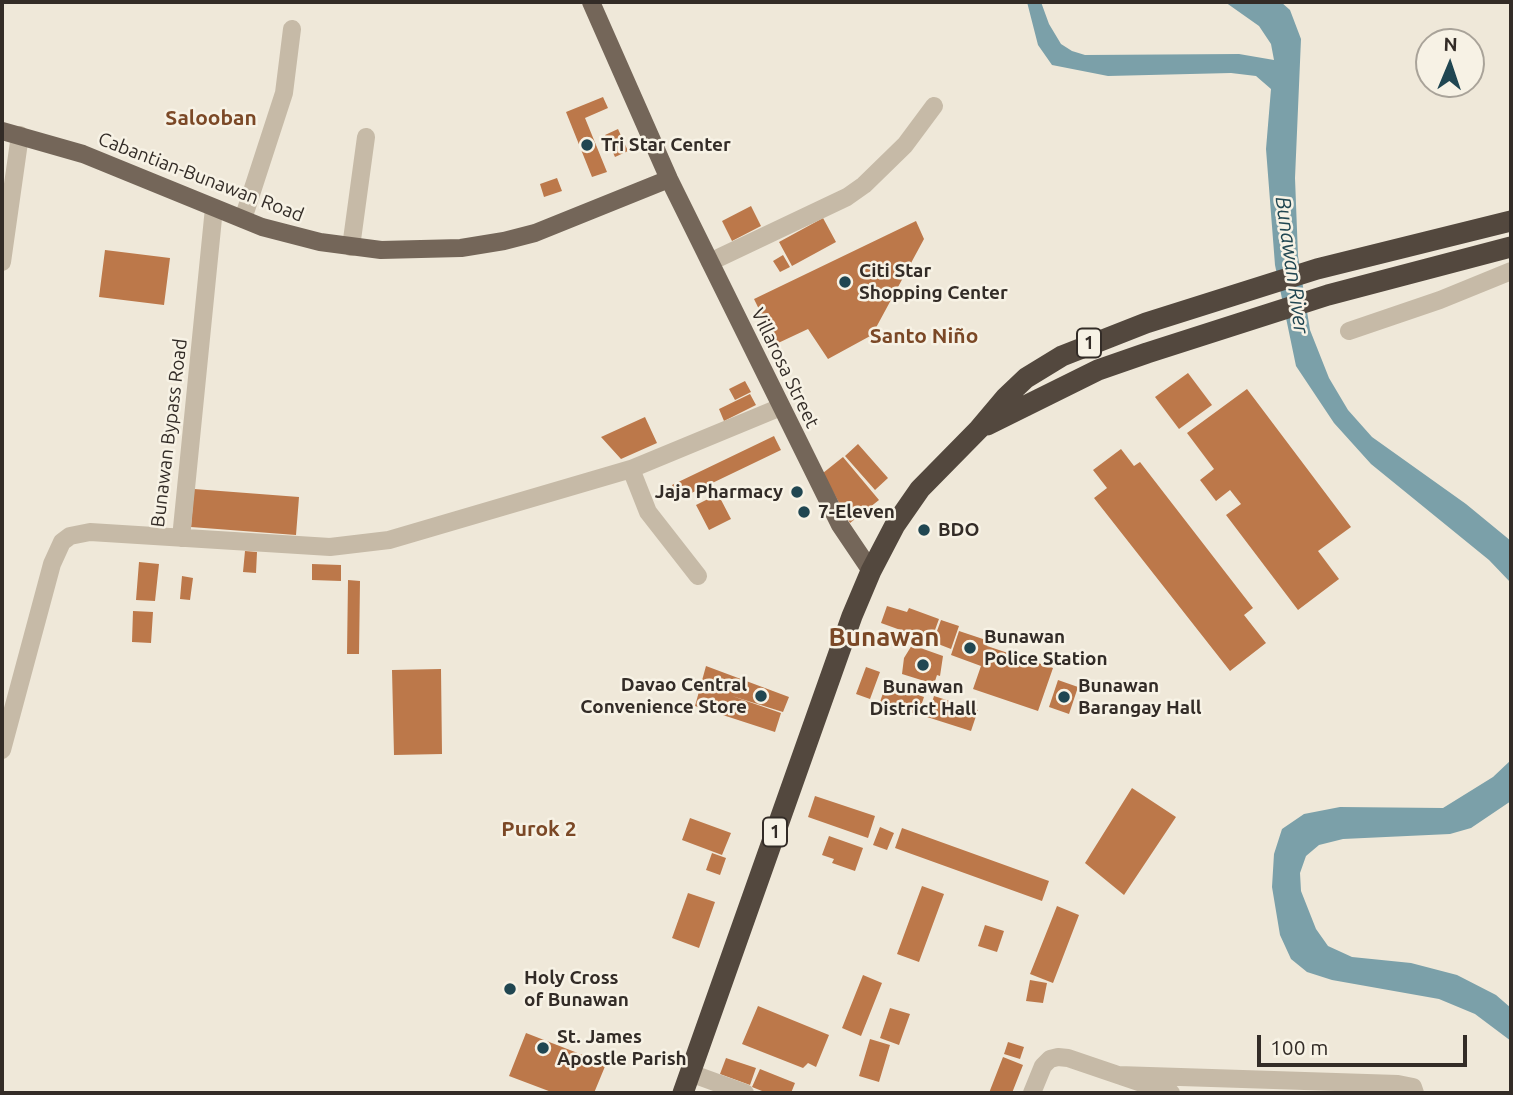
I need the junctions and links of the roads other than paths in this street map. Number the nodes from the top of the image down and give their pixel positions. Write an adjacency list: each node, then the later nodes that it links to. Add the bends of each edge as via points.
1 (591, 2): 7 (main road, Villarosa Street)
2 (292, 29): 9 (street, via 284,93)
3 (934, 106): 14 (street, via 884,168 856,191)
4 (2, 131): 5 (main road, Cabantian-Bunawan Road)
5 (20, 135): 8 (main road, Cabantian-Bunawan Road, via 139,175); 13 (street)
6 (366, 137): 11 (street)
7 (669, 179): 11 (main road, Cabantian-Bunawan Road, via 504,241 418,251); 14 (main road, Villarosa Street)
8 (214, 208): 9 (main road, Cabantian-Bunawan Road); 20 (street, Bunawan Bypass Road)
9 (243, 219): 11 (main road, Cabantian-Bunawan Road, via 291,236)
10 (1507, 222): 12 (highway); 18 (highway, 1, via 1317,269 1111,335 1026,378)
11 (351, 247)
12 (1510, 248): 18 (highway, 1, via 1328,295 1098,370)
13 (2, 262)
14 (710, 262): 17 (main road, Villarosa Street)
15 (1511, 271): 16 (street)
16 (1349, 331)
17 (782, 407): 19 (street); 21 (main road, Villarosa Street, via 840,525)
18 (979, 429): 21 (highway, 1, via 920,489)
19 (631, 469): 20 (street, via 389,540 330,547); 22 (street, via 648,512)
20 (181, 538): 23 (street, Bunawan Bypass Road, via 90,532 62,542 52,564)
21 (871, 571): 25 (highway, 1)
22 (698, 576)
23 (2, 750)
24 (1118, 1075): 27 (street, via 1058,1057 1043,1066); 28 (street); 29 (street, via 1398,1084 1413,1087)
25 (686, 1083): 26 (street)
26 (746, 1093)
27 (1032, 1093)
28 (1171, 1093)
29 (1415, 1093)

